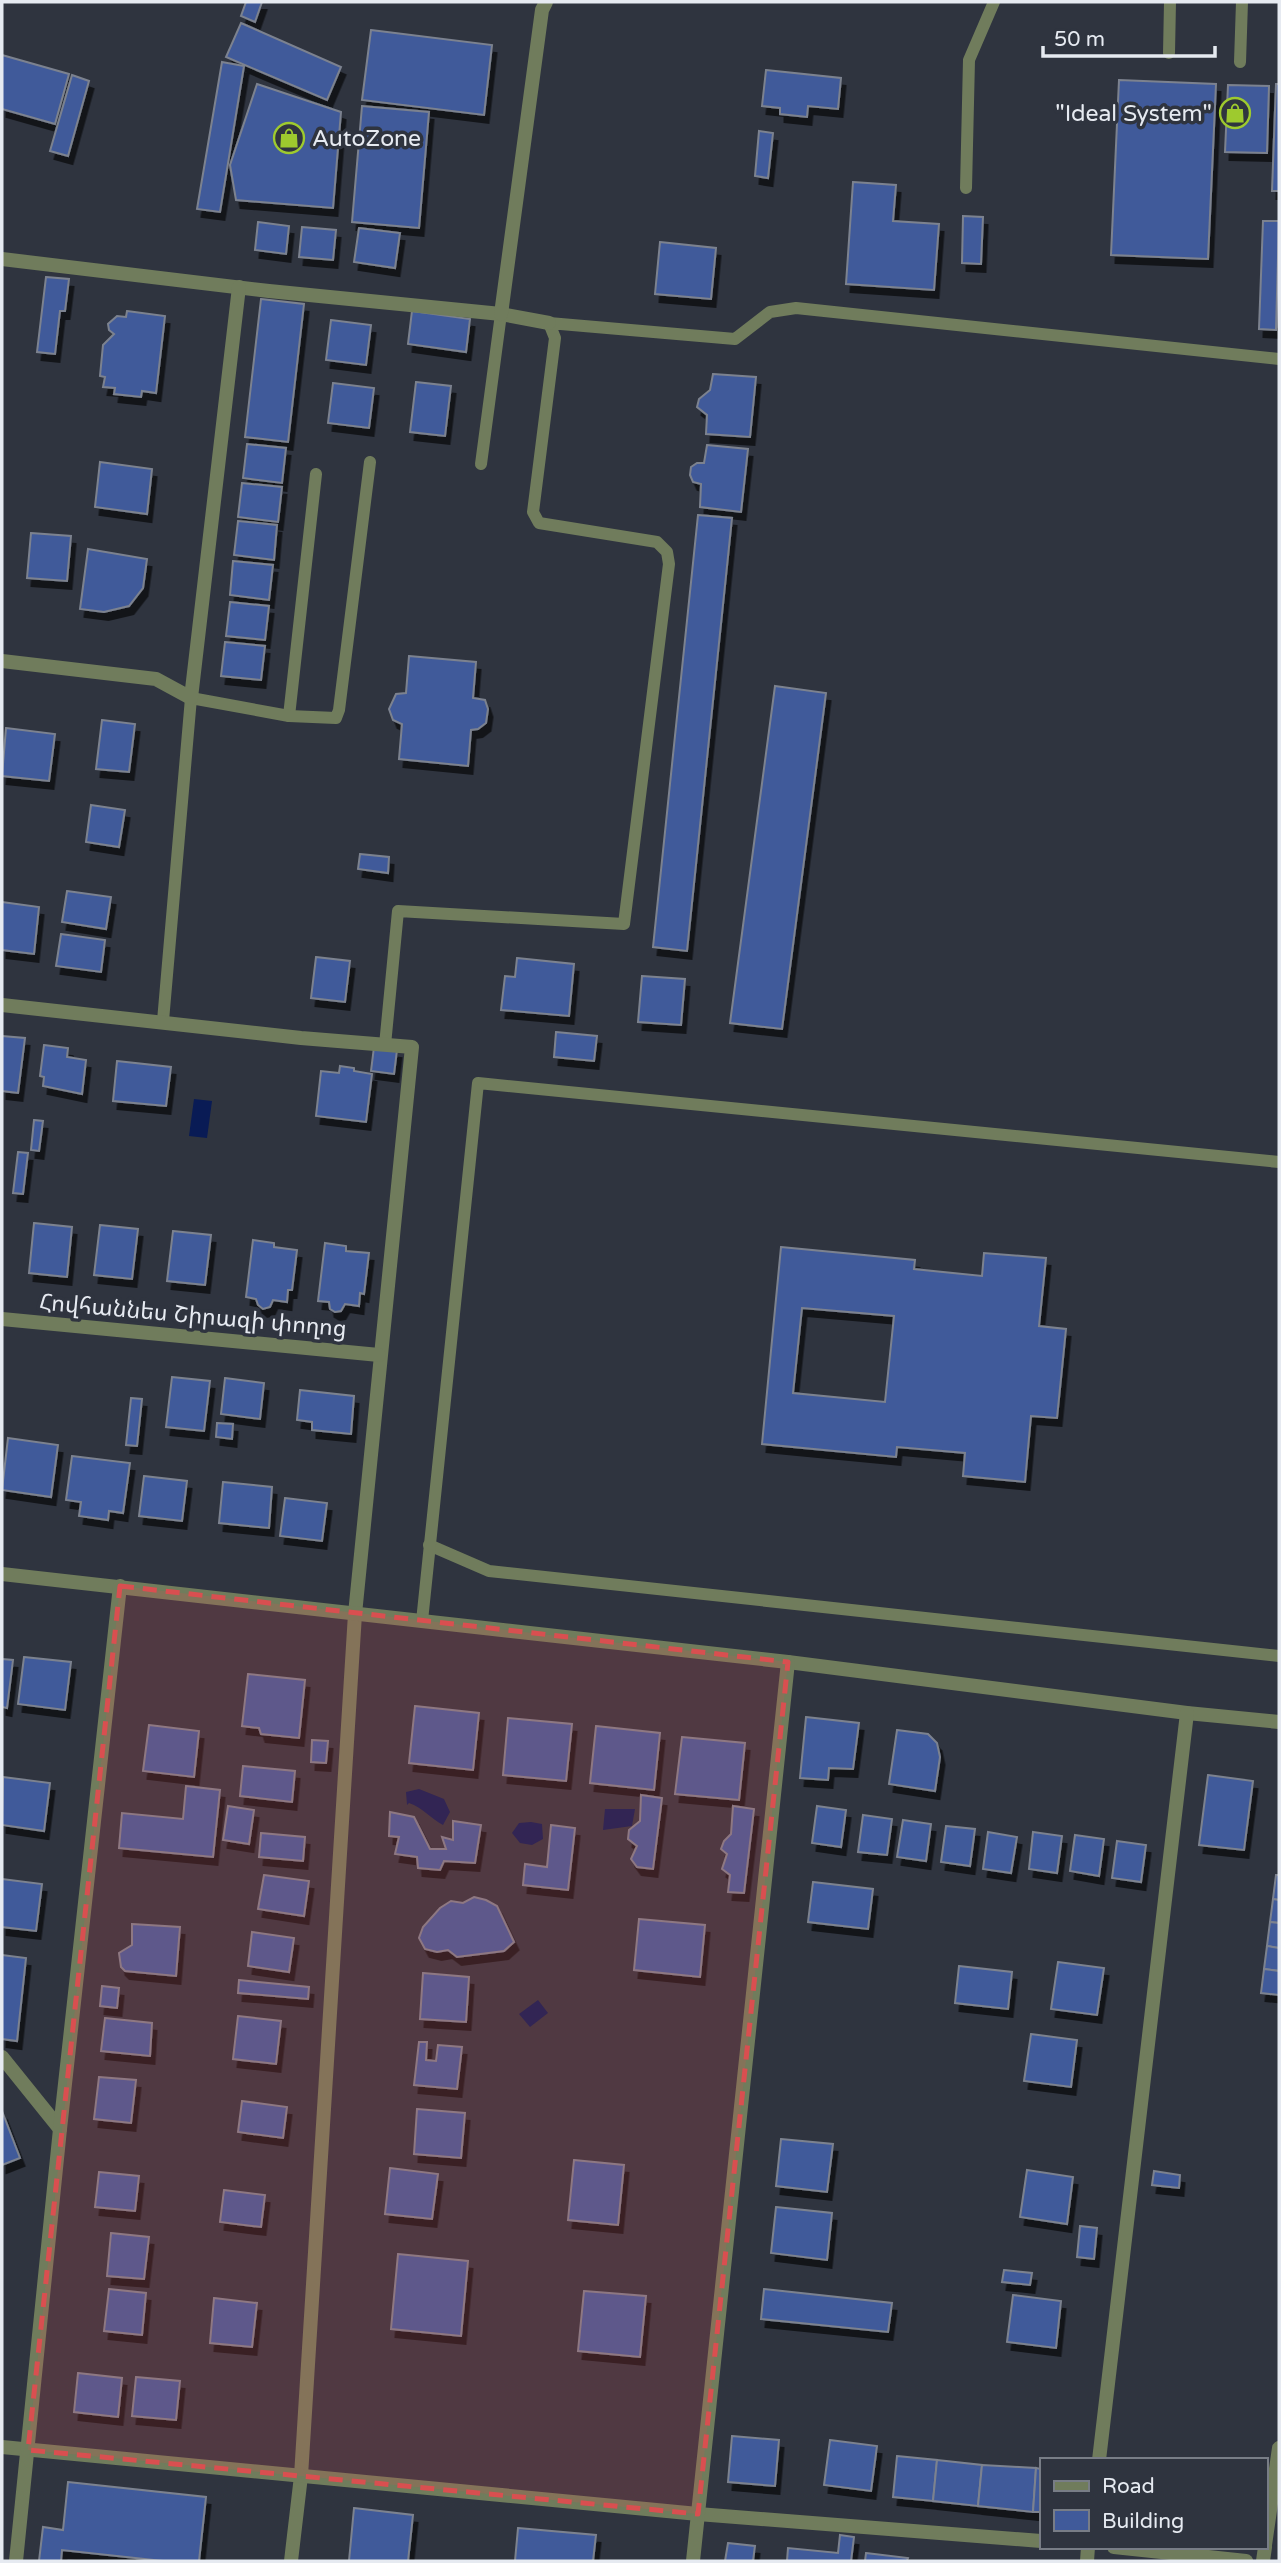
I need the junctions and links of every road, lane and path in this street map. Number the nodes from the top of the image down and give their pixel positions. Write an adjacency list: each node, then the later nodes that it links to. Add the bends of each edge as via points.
1 (546, 2): 10 (street)
2 (994, 2): 7 (lane, via 969,61)
3 (1170, 2): 5 (lane)
4 (1242, 2): 6 (lane)
5 (1169, 53)
6 (1240, 62)
7 (966, 188)
8 (2, 259): 9 (street)
9 (239, 287): 10 (street); 17 (street)
10 (501, 314): 11 (street); 14 (lane)
11 (549, 323): 12 (lane, via 735,339 770,312 796,308); 21 (lane, via 555,338 533,512 539,523 657,542 667,552 624,923 398,911)
12 (1279, 359)
13 (370, 462): 18 (lane, via 340,710 336,718)
14 (481, 464)
15 (316, 474): 18 (lane)
16 (2, 661): 17 (street, via 156,679)
17 (191, 698): 18 (lane); 20 (lane)
18 (289, 716)
19 (2, 1005): 20 (street)
20 (163, 1021): 21 (street)
21 (385, 1045): 24 (street, via 412,1047)
22 (1279, 1162): 25 (lane, via 478,1083)
23 (2, 1319): 24 (street, Հովհաննես Շիրազի փողոց)
24 (379, 1355): 28 (street)
25 (429, 1545): 29 (lane); 30 (lane, via 489,1571)
26 (2, 1574): 27 (street)
27 (120, 1586): 28 (street); 35 (street)
28 (355, 1614): 29 (street); 40 (street)
29 (422, 1621): 31 (street)
30 (1279, 1656)
31 (788, 1662): 32 (street); 41 (street)
32 (1187, 1713): 33 (street); 39 (street)
33 (1279, 1722)
34 (2, 2057): 35 (street)
35 (60, 2129): 38 (street)
36 (2, 2447): 38 (street)
37 (1279, 2448): 42 (street)
38 (28, 2450): 40 (street); 45 (street)
39 (1099, 2458)
40 (302, 2476): 41 (street); 46 (street)
41 (698, 2514): 43 (street); 47 (street)
42 (1267, 2532)
43 (1040, 2541)
44 (1133, 2549): 48 (street)
45 (16, 2561)
46 (291, 2561)
47 (693, 2561)
48 (1246, 2561)

